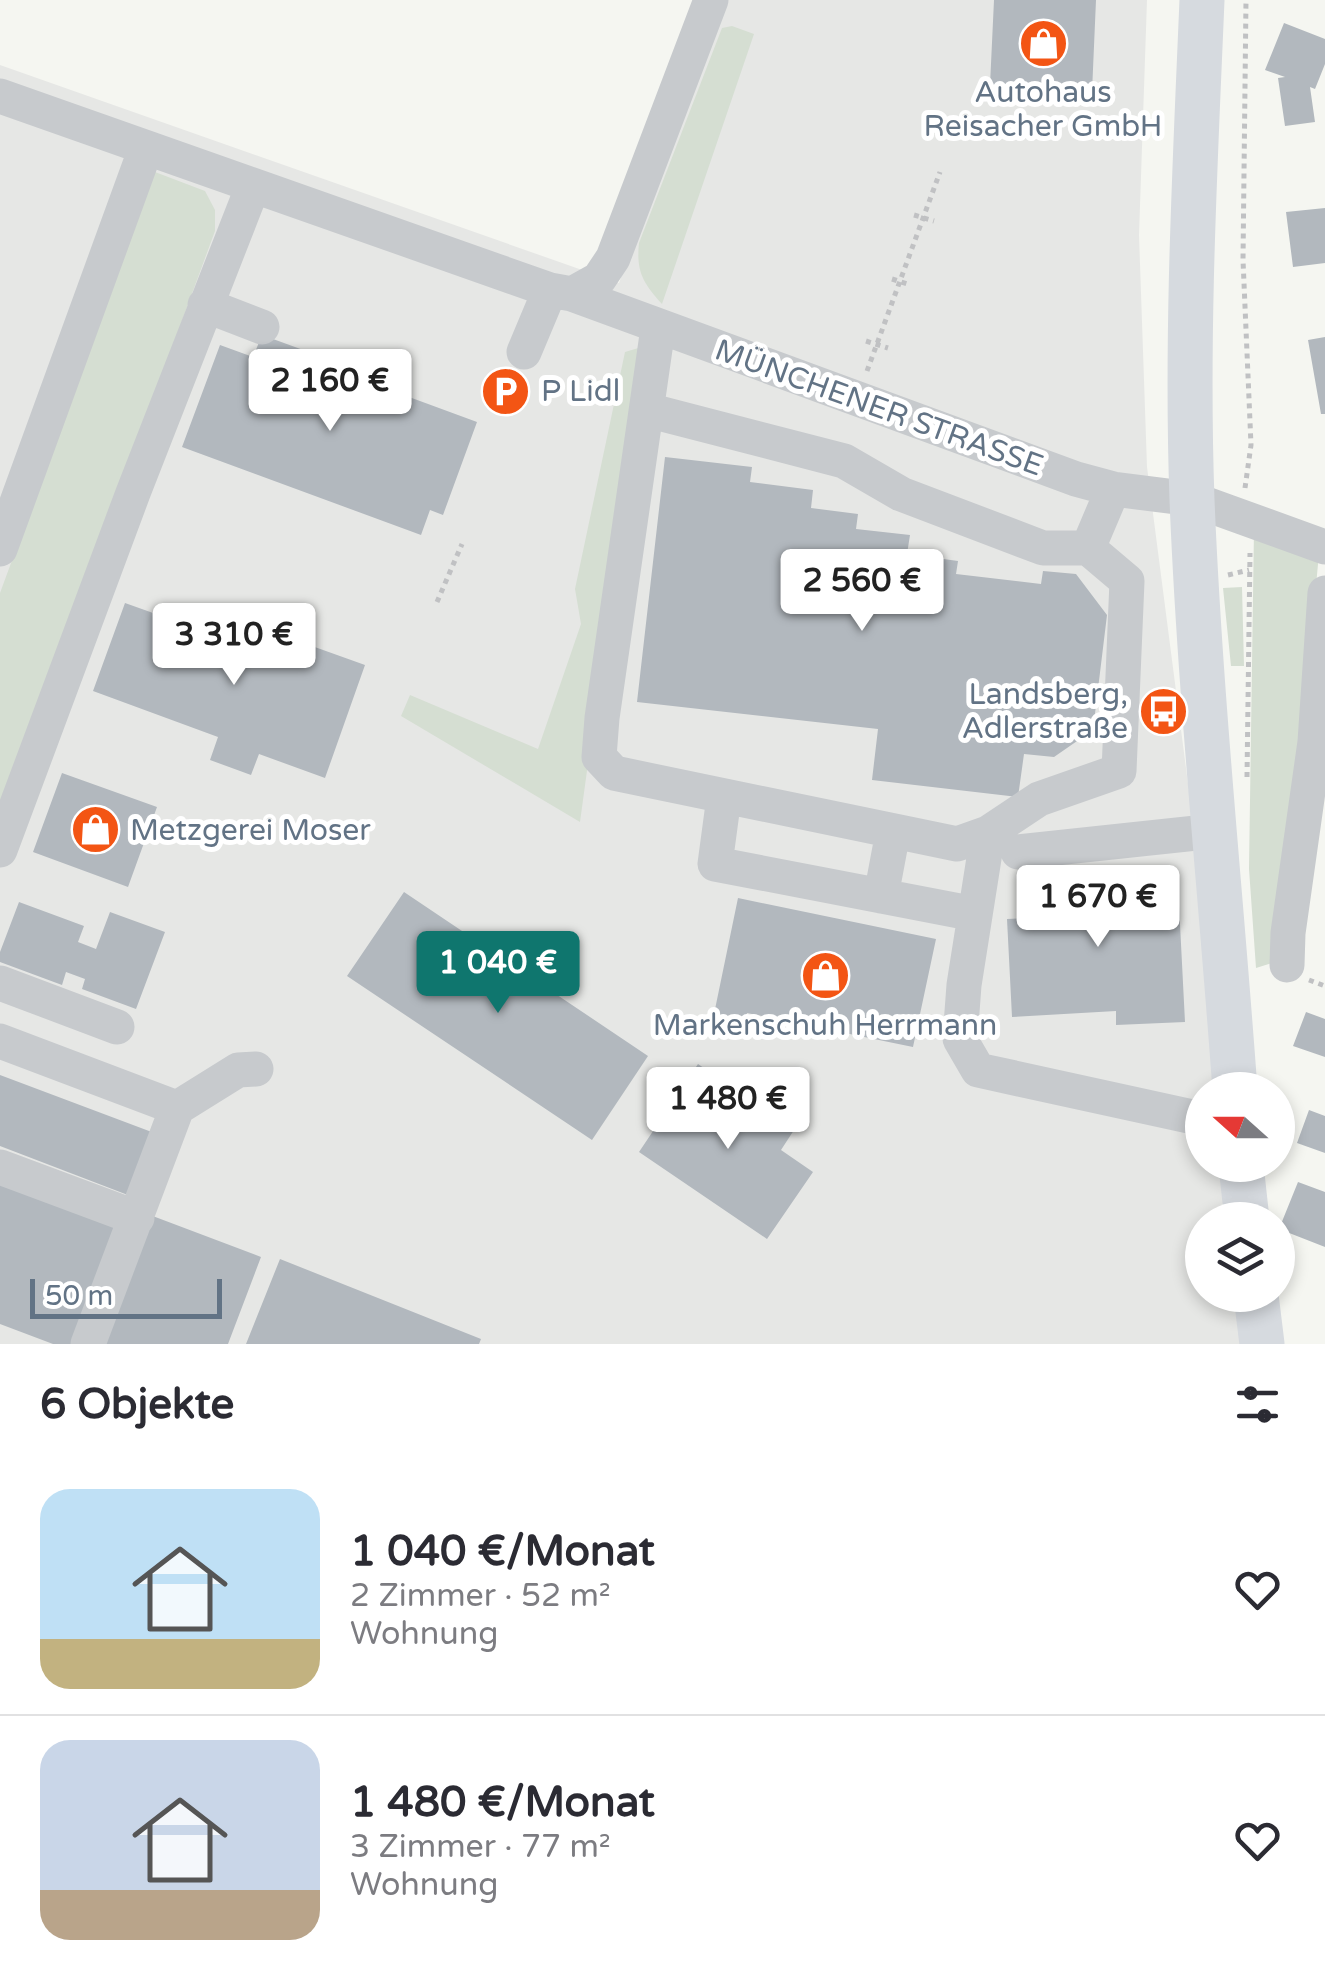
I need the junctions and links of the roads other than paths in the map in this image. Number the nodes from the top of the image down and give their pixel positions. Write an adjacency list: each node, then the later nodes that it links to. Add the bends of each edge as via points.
1 (710, 0): 6 (street, via 612,258 599,279)
2 (1202, 0): 13 (main road, via 1191,293)
3 (0, 96): 4 (street, MÜNCHENER STRASSE)
4 (146, 148): 5 (street, MÜNCHENER STRASSE); 14 (street)
5 (252, 186): 6 (street, MÜNCHENER STRASSE); 7 (street)
6 (561, 292): 9 (street, MÜNCHENER STRASSE); 10 (street)
7 (205, 305): 8 (street); 22 (street)
8 (262, 327)
9 (658, 328): 11 (street); 12 (street, MÜNCHENER STRASSE)
10 (524, 352)
11 (647, 410): 15 (street, via 844,461 901,494 1043,548); 18 (street, via 599,757 614,773)
12 (1113, 489): 13 (street, MÜNCHENER STRASSE); 15 (street)
13 (1192, 499): 16 (street, MÜNCHENER STRASSE); 19 (main road)
14 (0, 548)
15 (1088, 548): 21 (street, via 1127,582 1118,772 1040,798)
16 (1325, 548)
17 (1325, 594): 26 (street, via 1315,742)
18 (724, 797): 20 (street); 24 (street, via 715,864)
19 (1215, 831): 23 (street); 31 (main road)
20 (893, 832): 21 (street, via 957,844); 24 (street)
21 (988, 833): 25 (street)
22 (0, 850)
23 (1018, 852)
24 (882, 896): 25 (street)
25 (975, 914): 33 (street, via 960,1039 978,1070)
26 (1287, 965)
27 (0, 983): 28 (street)
28 (117, 1027)
29 (0, 1041): 32 (street)
30 (256, 1069): 32 (street, via 238,1070)
31 (1233, 1072)
32 (178, 1108): 35 (street)
33 (1185, 1114)
34 (0, 1167): 35 (street)
35 (136, 1218): 37 (street)
36 (1258, 1312): 38 (main road)
37 (88, 1344)
38 (1262, 1344)

